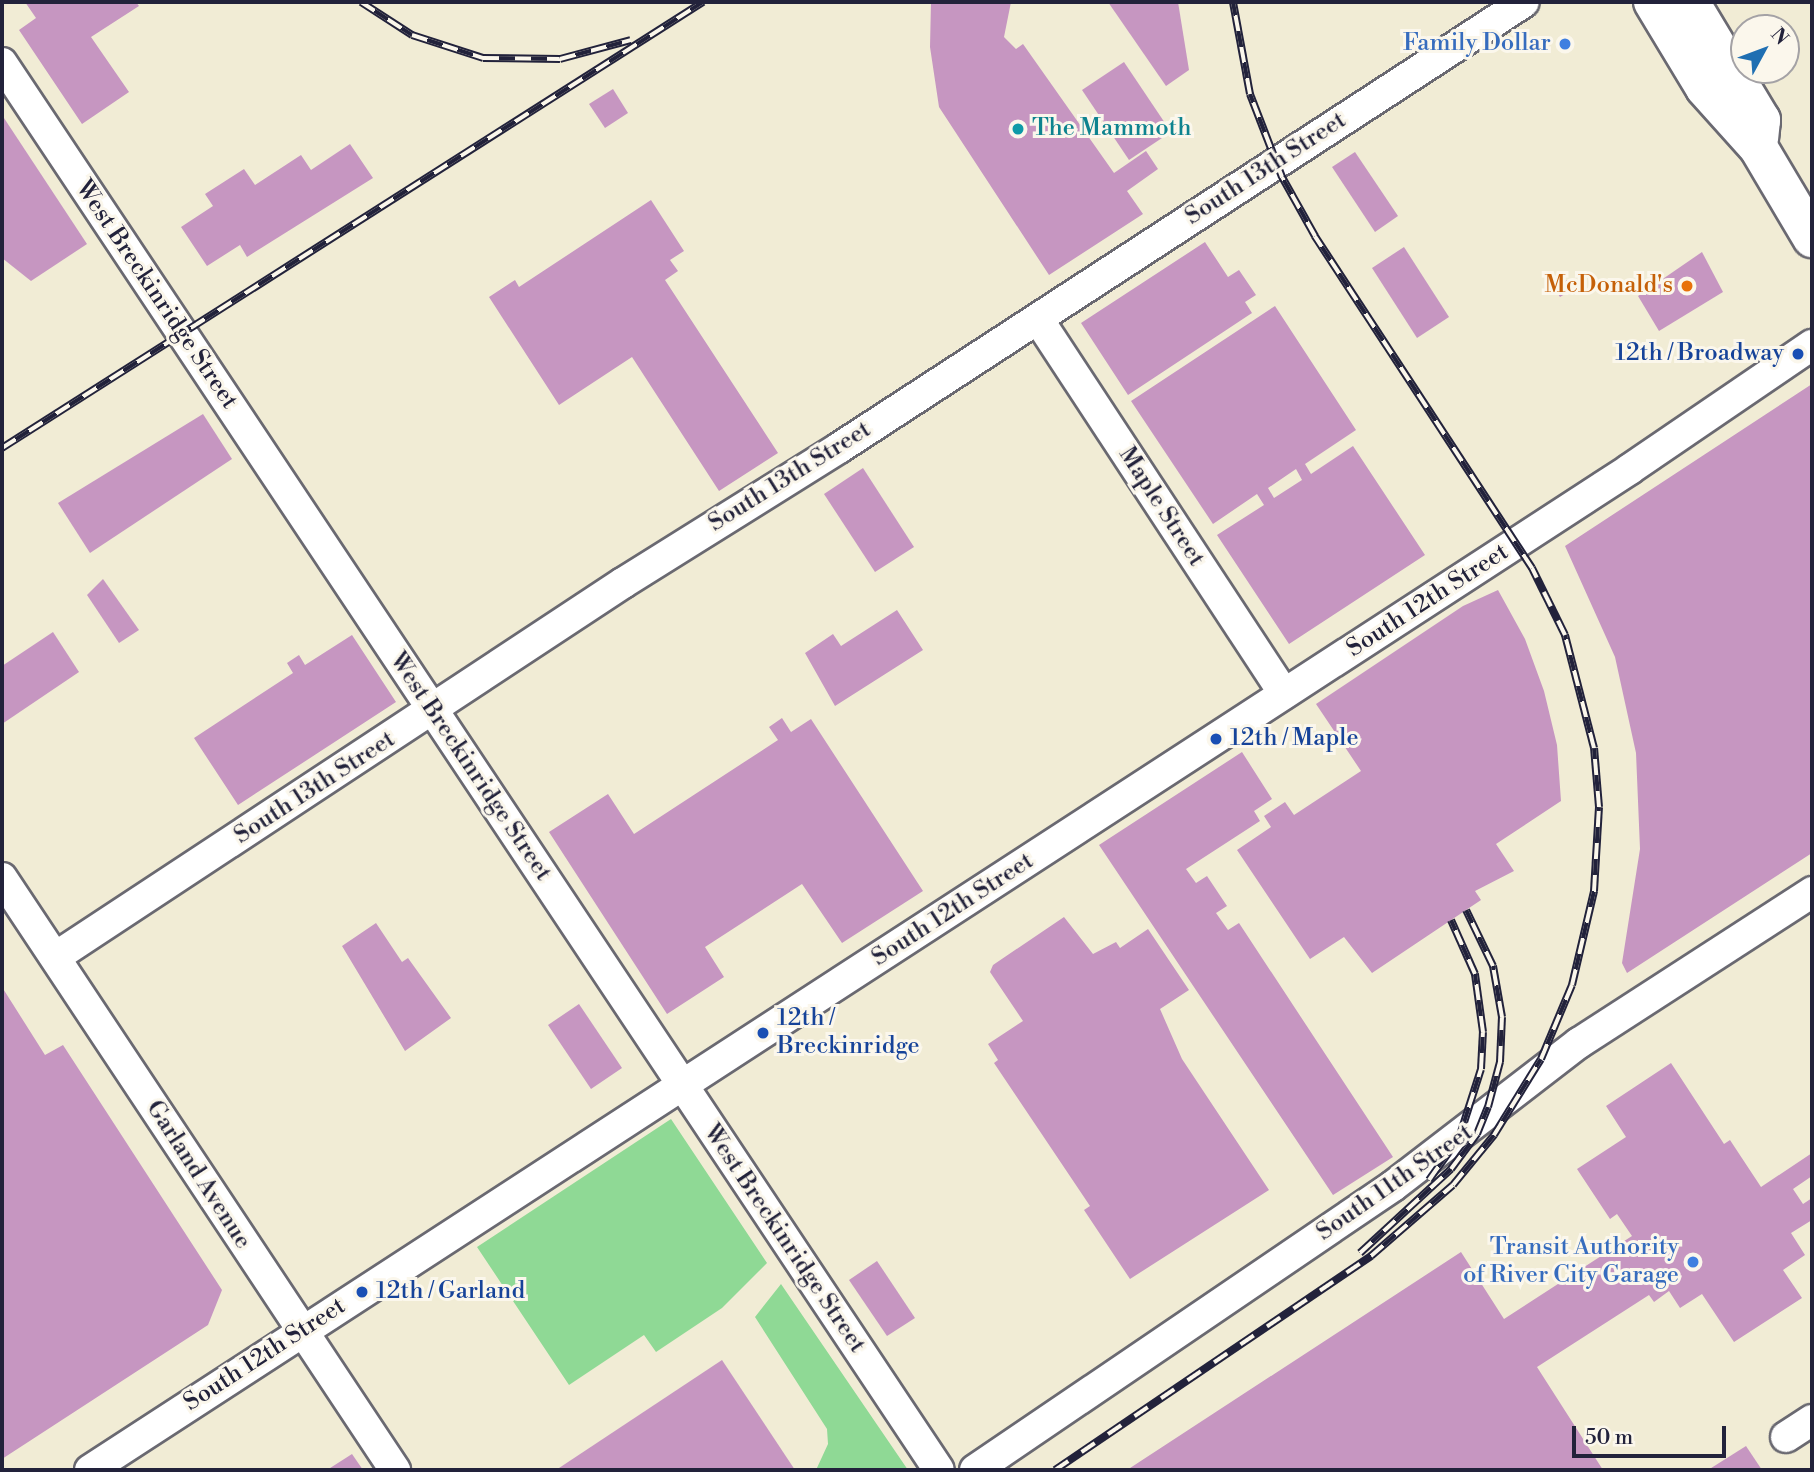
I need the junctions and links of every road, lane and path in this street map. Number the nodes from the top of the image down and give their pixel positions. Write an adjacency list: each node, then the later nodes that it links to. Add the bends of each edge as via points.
1 (1524, 2): 7 (street, South 13th Street)
2 (1653, 2): 5 (main road, via 1705,88)
3 (1690, 2): 5 (main road, via 1761,120)
4 (2, 63): 10 (street, West Breckinridge Street)
5 (1758, 147): 6 (main road)
6 (1812, 238)
7 (1038, 319): 9 (street, Maple Street); 10 (street, South 13th Street, via 622,583)
8 (1812, 345): 9 (street, South 12th Street)
9 (1283, 695): 14 (street, South 12th Street)
10 (433, 711): 13 (street, South 13th Street); 14 (street, West Breckinridge Street)
11 (2, 878): 13 (street, Garland Avenue)
12 (1812, 892): 21 (street, South 11th Street, via 1579,1043 1404,1178)
13 (57, 956): 15 (street, Garland Avenue)
14 (682, 1086): 15 (street, South 12th Street); 20 (street, West Breckinridge Street)
15 (302, 1331): 18 (street, South 12th Street); 19 (street, Garland Avenue)
16 (1812, 1420): 17 (street)
17 (1786, 1437)
18 (90, 1470)
19 (396, 1470)
20 (939, 1470)
21 (975, 1470)

